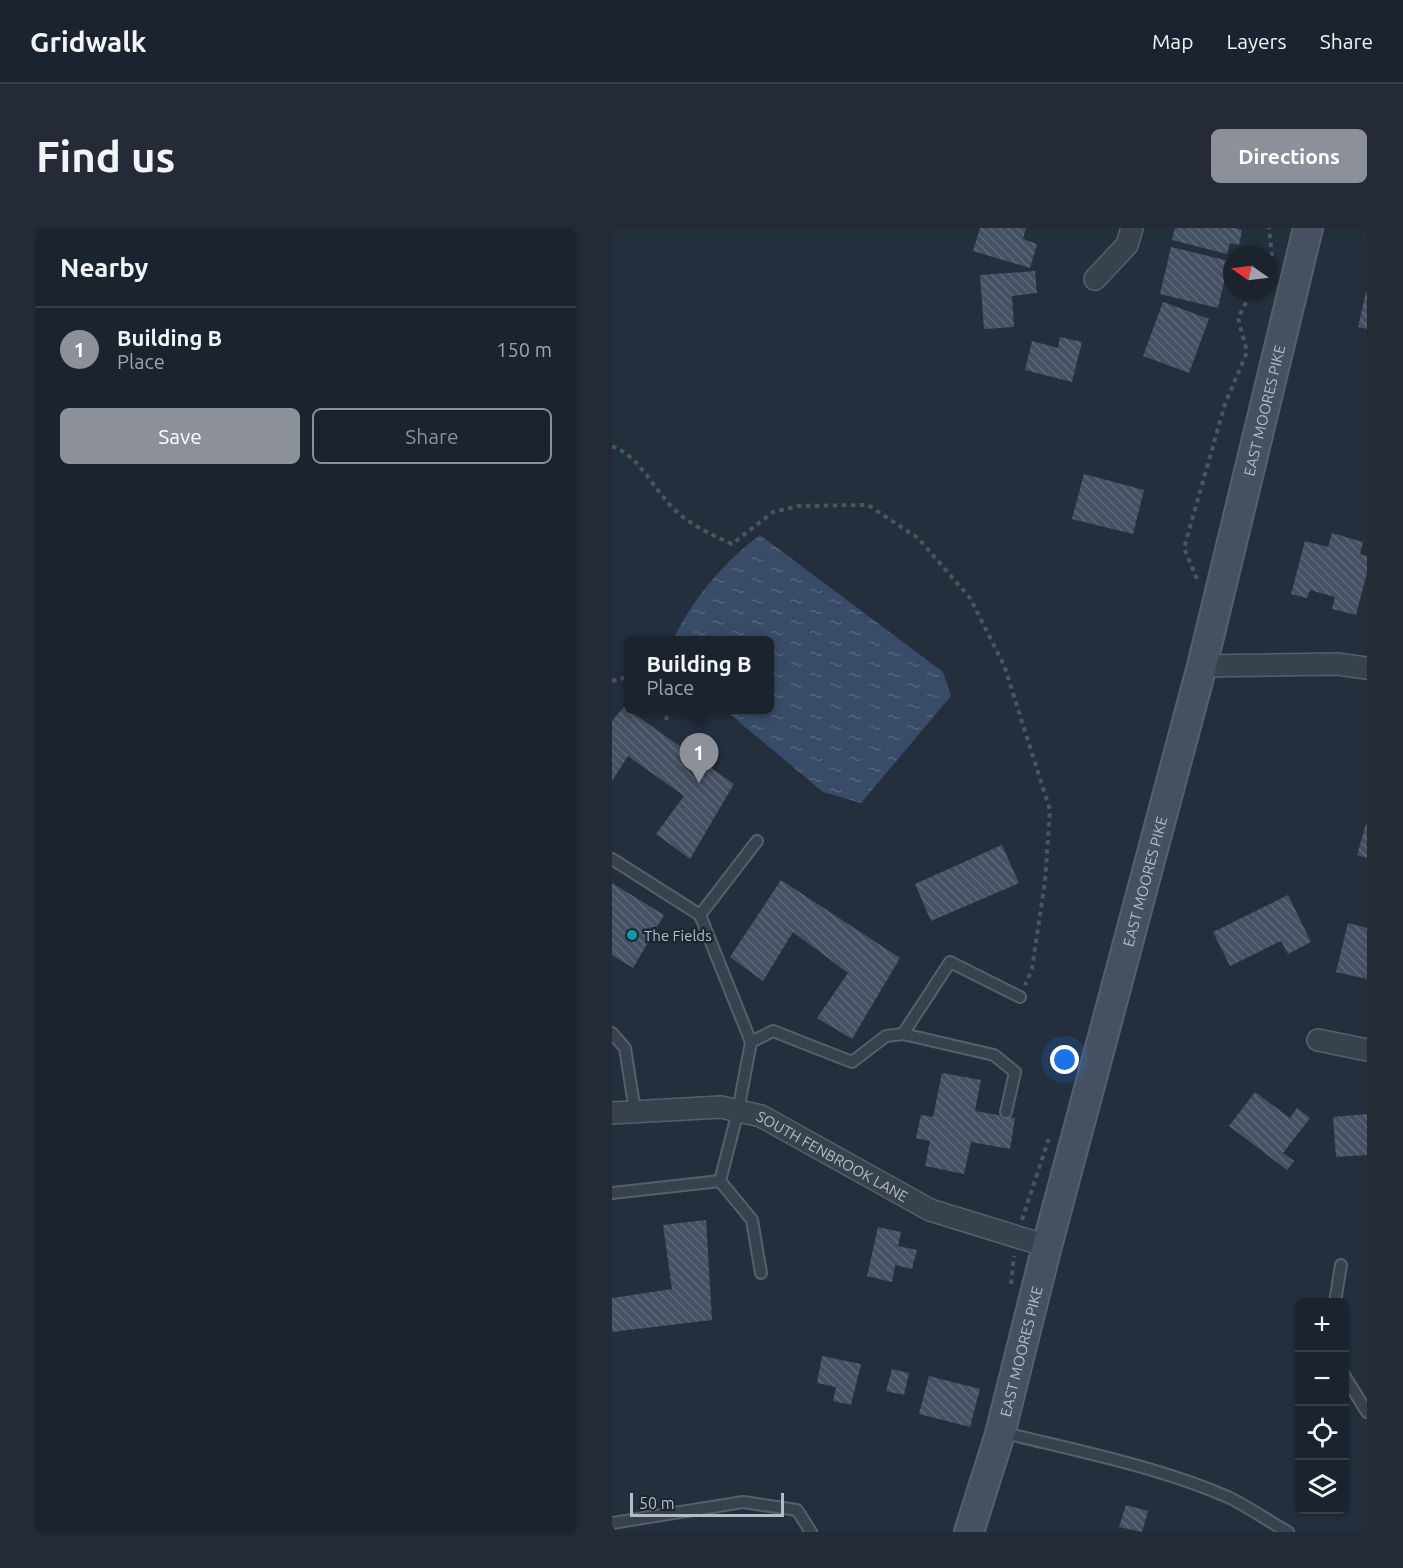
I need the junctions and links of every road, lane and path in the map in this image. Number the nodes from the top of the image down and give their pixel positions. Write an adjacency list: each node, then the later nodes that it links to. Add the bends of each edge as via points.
1 (1132, 228): 5 (street, via 1127,245)
2 (1269, 228): 4 (path)
3 (1308, 228): 7 (main road, EAST MOORES PIKE)
4 (1271, 246)
5 (1095, 279)
6 (612, 446): 14 (path, via 626,452 672,507 694,526 732,544 773,512 798,507 868,505 918,538 970,598 1004,665 1050,810 1045,881 1032,969)
7 (1202, 666): 8 (street, via 1337,664); 26 (main road, EAST MOORES PIKE)
8 (1367, 668)
9 (667, 714): 10 (path)
10 (666, 720)
11 (757, 841): 13 (lane)
12 (612, 859): 13 (lane)
13 (699, 915): 18 (lane)
14 (1020, 997): 16 (lane, via 950,962)
15 (612, 1034): 20 (lane, via 625,1048)
16 (903, 1034): 18 (lane, via 886,1035 852,1062 773,1031); 22 (lane, via 994,1055 1015,1072)
17 (1318, 1040): 19 (street)
18 (751, 1042): 21 (lane)
19 (1367, 1050)
20 (635, 1111): 21 (street, SOUTH FENBROOK LANE, via 721,1107); 23 (street, SOUTH FENBROOK LANE)
21 (738, 1111): 24 (lane); 26 (street, SOUTH FENBROOK LANE, via 761,1116 930,1210)
22 (1006, 1112)
23 (612, 1113)
24 (720, 1181): 25 (lane); 28 (lane, via 752,1220)
25 (612, 1192)
26 (1047, 1246): 32 (main road, EAST MOORES PIKE)
27 (1341, 1265): 29 (lane)
28 (761, 1273)
29 (1336, 1298)
30 (1349, 1383): 31 (lane)
31 (1367, 1412)
32 (1000, 1432): 35 (main road, EAST MOORES PIKE); 36 (lane, via 1123,1462 1206,1488)
33 (612, 1523): 34 (lane, via 744,1502 797,1510)
34 (811, 1532)
35 (969, 1532)
36 (1288, 1532)

